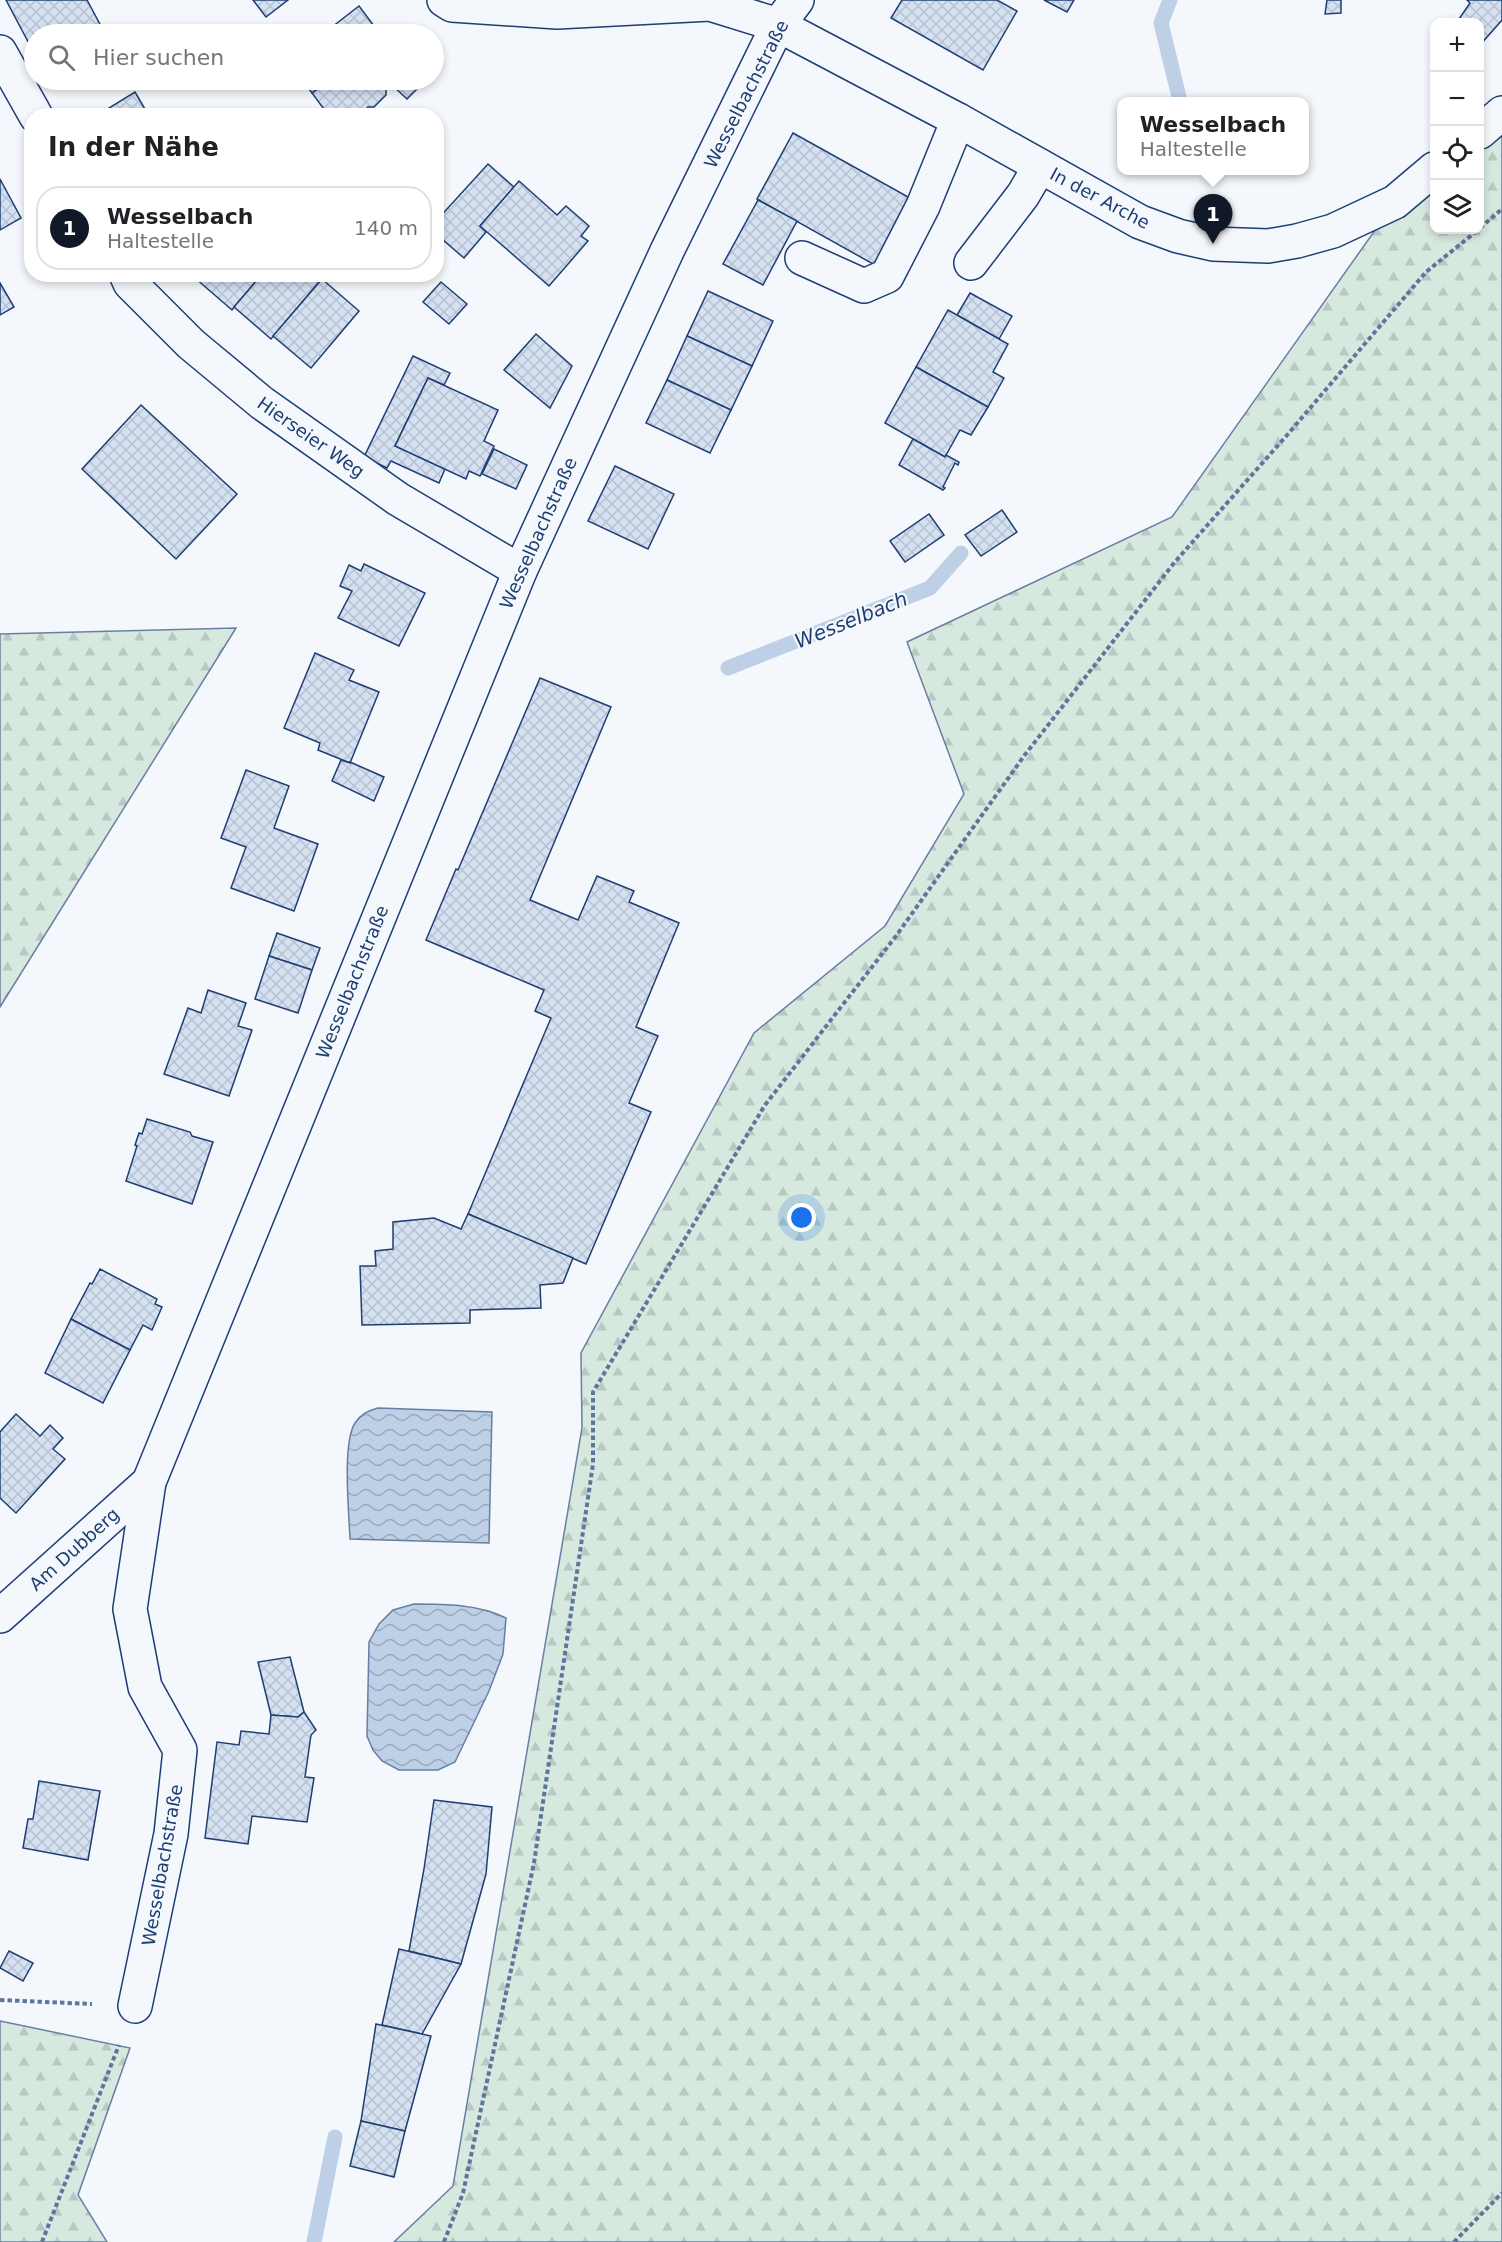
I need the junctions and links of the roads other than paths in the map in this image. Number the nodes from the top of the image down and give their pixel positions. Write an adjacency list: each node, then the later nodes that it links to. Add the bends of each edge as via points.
1 (444, 0): 2 (street, via 452,5 557,12 710,4)
2 (788, 12): 6 (street, In der Arche); 13 (street, Wesselbachstraße, via 667,251)
3 (0, 52): 4 (street)
4 (32, 108)
5 (1502, 113): 7 (street)
6 (958, 120): 8 (street, In der Arche); 10 (street, via 923,206 887,276 864,286)
7 (1484, 128)
8 (1040, 166): 9 (street, In der Arche, via 1140,222 1178,236 1242,247 1268,246 1333,231 1395,202); 11 (street)
9 (1430, 172)
10 (802, 258)
11 (971, 263)
12 (131, 282): 13 (street, Hierseier Weg, via 190,344 262,403 398,499)
13 (520, 571): 14 (street, Wesselbachstraße)
14 (149, 1482): 15 (street, Am Dubberg); 16 (street, Wesselbachstraße, via 130,1609 145,1687 180,1750 171,1834)
15 (0, 1616)
16 (135, 2006)

